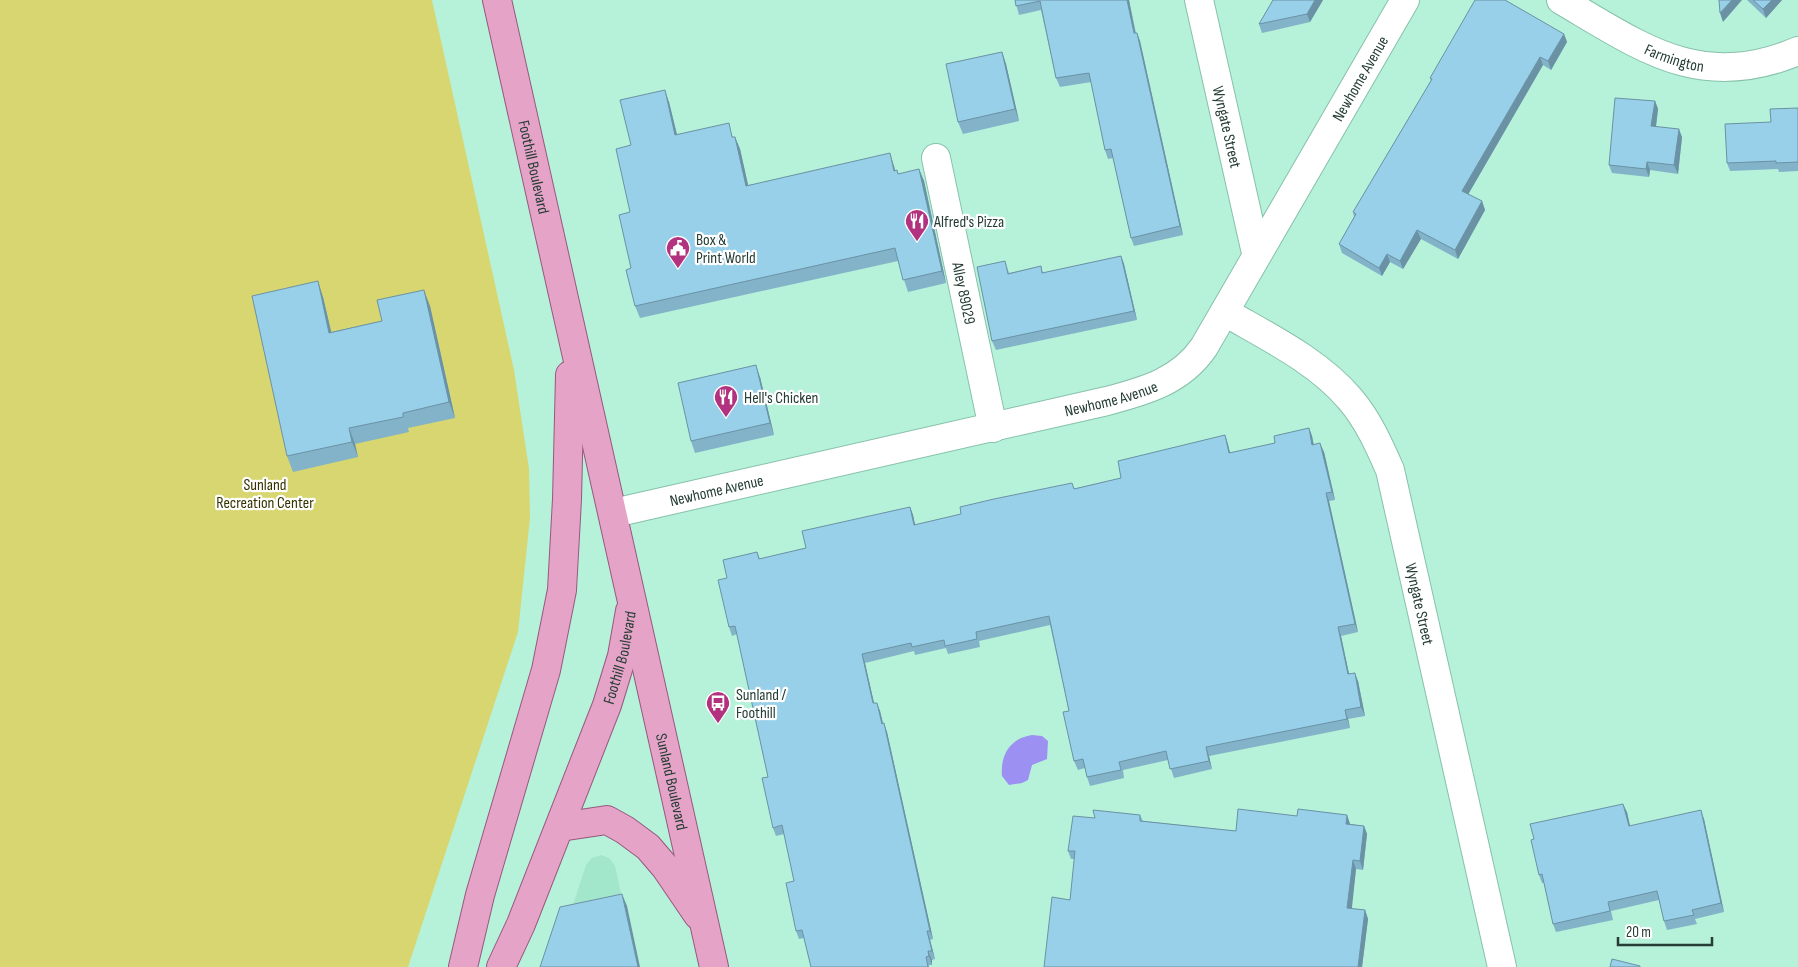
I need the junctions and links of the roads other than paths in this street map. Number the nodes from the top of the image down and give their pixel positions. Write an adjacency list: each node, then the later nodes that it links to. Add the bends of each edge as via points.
1 (497, 0): 9 (main road, Foothill Boulevard)
2 (1199, 0): 7 (street, Wyngate Street)
3 (1405, 0): 7 (street, Newhome Avenue)
4 (1561, 0): 5 (street, Farmington, via 1634,43 1678,62 1703,67 1735,67 1763,63)
5 (1798, 51)
6 (936, 158): 10 (street, Alley 89029)
7 (1256, 253): 8 (street, Newhome Avenue)
8 (1225, 312): 10 (street, Newhome Avenue, via 1194,362 1171,379 1134,394); 18 (street, Wyngate Street, via 1305,360 1340,388 1373,432 1390,470)
9 (571, 334): 11 (main road, Foothill Boulevard); 15 (main road, Foothill Boulevard, via 562,590 546,670 480,895)
10 (993, 428): 11 (street, Newhome Avenue)
11 (614, 513): 12 (main road, Foothill Boulevard)
12 (632, 597): 13 (main road, Foothill Boulevard, via 622,656 607,705); 14 (main road, Sunland Boulevard)
13 (560, 827): 14 (main road, via 607,820 625,830 648,847 666,868); 16 (main road, Foothill Boulevard)
14 (706, 927): 17 (main road, Sunland Boulevard)
15 (463, 967)
16 (501, 967)
17 (714, 967)
18 (1502, 967)

